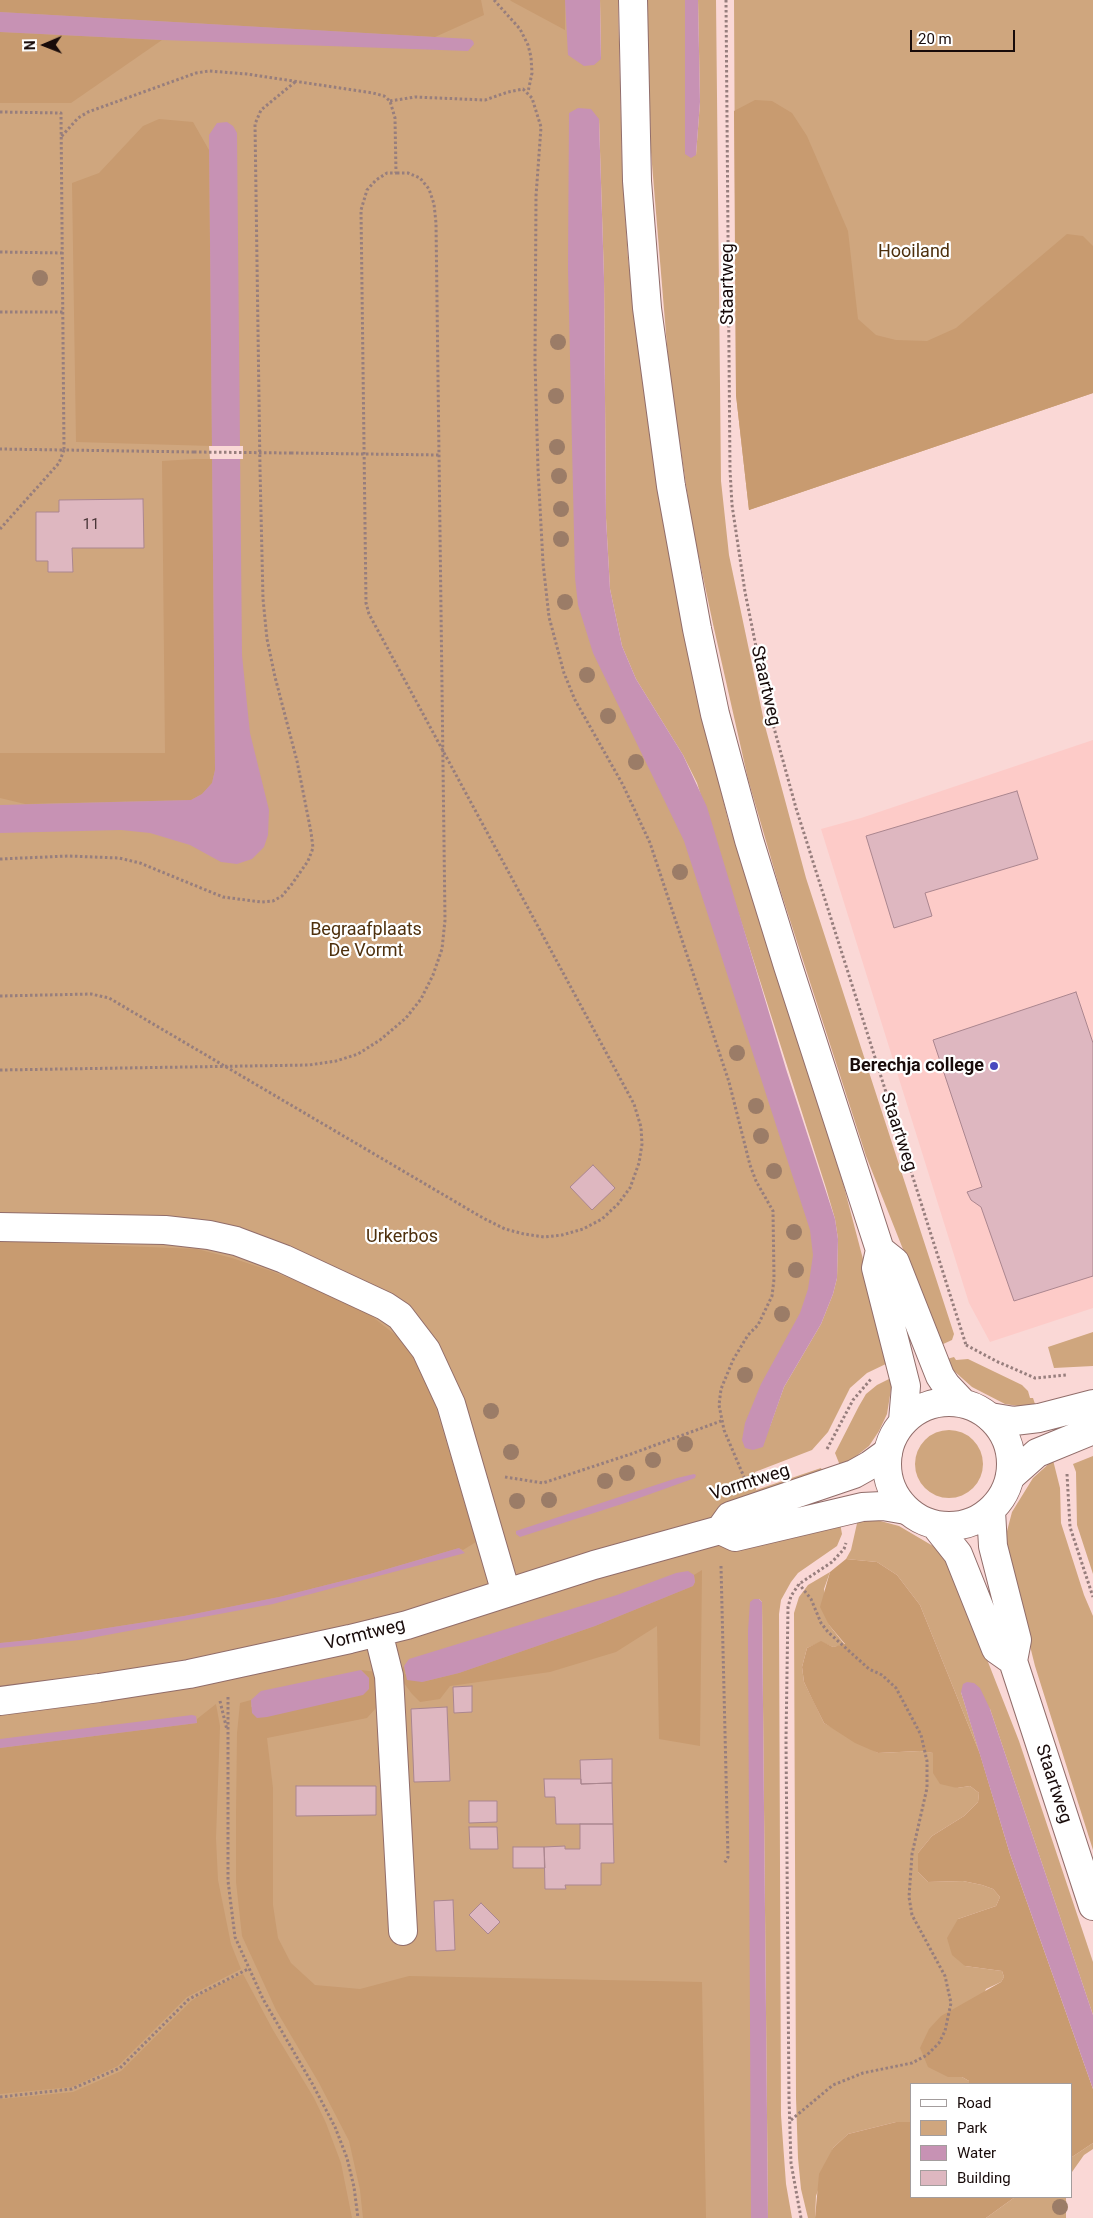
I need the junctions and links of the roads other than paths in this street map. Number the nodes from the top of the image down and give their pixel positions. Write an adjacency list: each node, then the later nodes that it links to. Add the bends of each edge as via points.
1 (633, 0): 3 (main road, via 637,181 647,308 668,467 697,629 748,840)
2 (0, 1227): 15 (main road, via 165,1230 236,1241 284,1259 400,1316 438,1373 451,1404)
3 (880, 1250): 4 (main road, via 895,1262 940,1376); 7 (main road, via 876,1268 906,1386)
4 (963, 1403): 6 (main road); 7 (main road, via 931,1404)
5 (1093, 1404): 6 (main road, via 1014,1421)
6 (990, 1417): 10 (main road, via 1008,1444 1012,1466)
7 (903, 1421): 9 (main road)
8 (1093, 1430): 10 (main road, via 1037,1453)
9 (888, 1452): 11 (main road, via 889,1484); 14 (main road, Vormtweg, via 854,1474 730,1516)
10 (1010, 1478): 12 (main road, via 1003,1496)
11 (906, 1510): 13 (main road); 14 (main road, Vormtweg, via 862,1507 735,1537)
12 (991, 1511): 13 (main road, via 965,1525); 17 (main road, Staartweg, via 993,1546 1017,1640)
13 (935, 1525): 17 (main road, via 958,1554 996,1649)
14 (720, 1530): 15 (main road, Vormtweg, via 594,1564)
15 (506, 1593): 16 (main road, Vormtweg)
16 (378, 1632): 18 (main road, Vormtweg, via 226,1674); 20 (main road, via 388,1676)
17 (1013, 1661): 19 (main road, Staartweg)
18 (0, 1701)
19 (1093, 1906)
20 (403, 1932)

